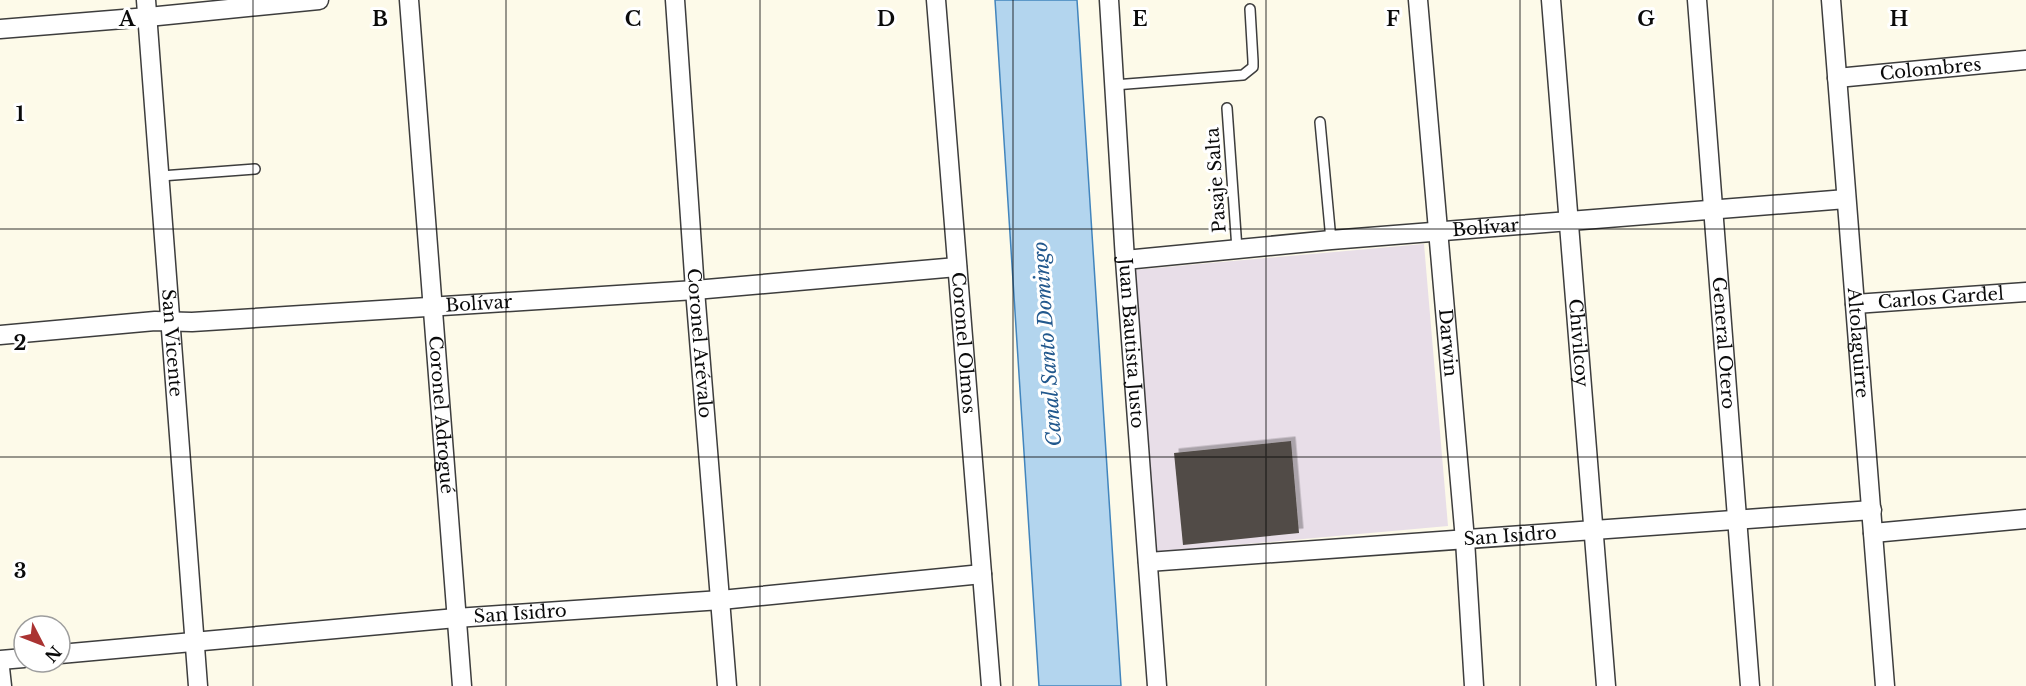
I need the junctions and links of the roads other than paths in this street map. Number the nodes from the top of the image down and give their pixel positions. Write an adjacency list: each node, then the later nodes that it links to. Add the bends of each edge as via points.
1 (319, 0): 10 (street)
2 (409, 0): 31 (street, Coronel Adrogué)
3 (675, 0): 28 (street, Coronel Arévalo)
4 (936, 0): 27 (street, Coronel Olmos)
5 (1109, 0): 15 (street, Juan Bautista Justo)
6 (1418, 0): 23 (street, Darwin)
7 (1551, 0): 22 (street, Chivilcoy)
8 (1697, 0): 21 (street, General Otero)
9 (1831, 0): 14 (street, Altolaguirre)
10 (147, 9): 12 (street); 19 (street, San Vicente)
11 (1250, 9): 15 (lane, via 1253,67 1249,72)
12 (0, 29)
13 (2026, 60): 14 (street, Colombres)
14 (1837, 78): 20 (street, Altolaguirre)
15 (1114, 85): 26 (street, Juan Bautista Justo)
16 (1227, 108): 25 (lane, Pasaje Salta)
17 (1320, 122): 24 (lane)
18 (255, 169): 19 (lane)
19 (161, 176): 32 (street, San Vicente)
20 (1846, 200): 21 (street, Bolívar); 30 (street, Altolaguirre)
21 (1712, 209): 22 (street, Bolívar); 36 (street, General Otero)
22 (1569, 221): 23 (street, Bolívar); 37 (street, Chivilcoy)
23 (1437, 232): 24 (street, Bolívar); 39 (street, Darwin)
24 (1331, 240): 25 (street, Bolívar)
25 (1237, 249): 26 (street, Bolívar)
26 (1125, 260): 40 (street, Juan Bautista Justo)
27 (957, 267): 28 (street, Bolívar); 41 (street, Coronel Olmos)
28 (695, 290): 31 (street, Bolívar); 42 (street, Coronel Arévalo)
29 (2026, 292): 30 (street, Carlos Gardel)
30 (1856, 304): 34 (street, Altolaguirre)
31 (433, 308): 32 (street, Bolívar); 43 (street, Coronel Adrogué)
32 (171, 321): 33 (street, Bolívar); 44 (street, San Vicente)
33 (0, 335)
34 (1872, 510): 36 (street, San Isidro); 38 (street, Altolaguirre)
35 (2026, 519): 38 (street)
36 (1737, 521): 37 (street, San Isidro); 55 (street, General Otero)
37 (1594, 530): 39 (street, San Isidro); 54 (street, Chivilcoy)
38 (1873, 533): 56 (street, Altolaguirre)
39 (1465, 540): 40 (street, San Isidro); 53 (street, Darwin)
40 (1148, 562): 52 (street, Juan Bautista Justo)
41 (982, 574): 42 (street, San Isidro); 51 (street, Coronel Olmos)
42 (721, 600): 43 (street, San Isidro); 50 (street, Coronel Arévalo)
43 (456, 618): 44 (street, San Isidro); 49 (street, Coronel Adrogué)
44 (195, 641): 45 (street, San Isidro); 48 (street, San Vicente)
45 (72, 653)
46 (0, 668): 47 (street)
47 (2, 686)
48 (198, 686)
49 (462, 686)
50 (727, 686)
51 (990, 686)
52 (1157, 686)
53 (1474, 686)
54 (1606, 686)
55 (1750, 686)
56 (1885, 686)

